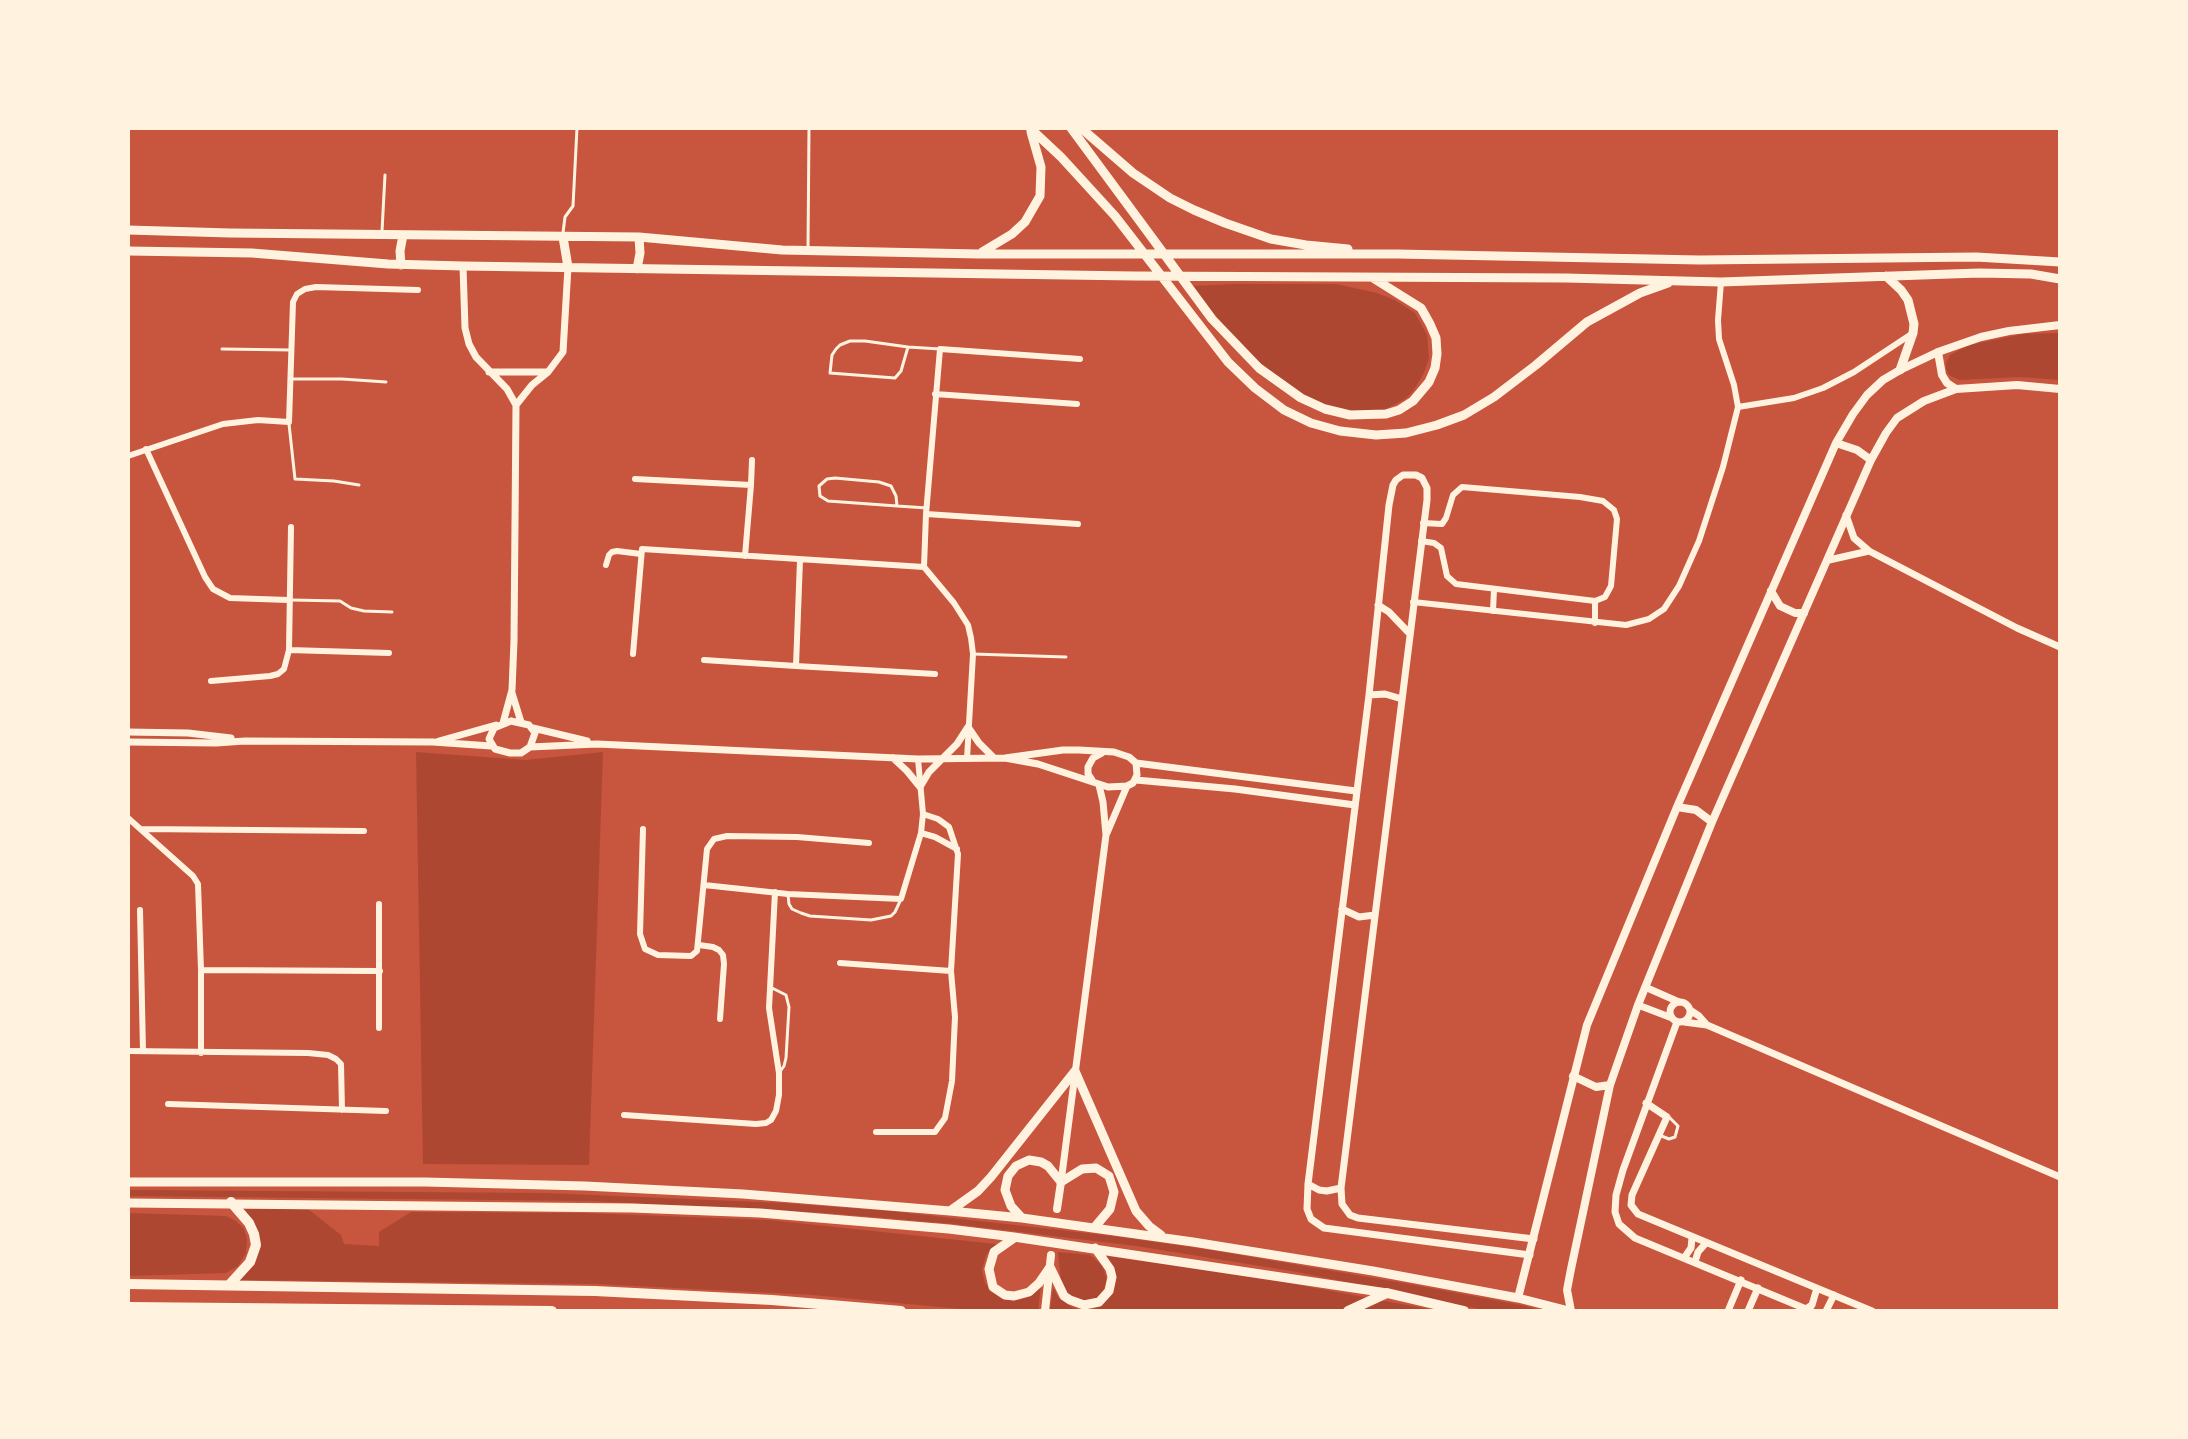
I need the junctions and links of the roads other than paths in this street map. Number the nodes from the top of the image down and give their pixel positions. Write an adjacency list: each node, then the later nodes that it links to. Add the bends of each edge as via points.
1 (577, 128): 10 (lane, via 573,206 565,217)
2 (809, 128): 12 (lane)
3 (1030, 128): 14 (main road, via 1041,167 1040,196 1025,222); 24 (main road, via 1115,216 1228,362 1284,410 1340,431 1406,433 1464,415 1587,322)
4 (1071, 128): 21 (main road, via 1233,343 1301,398 1350,415 1399,410 1413,401 1435,368 1436,338 1421,308)
5 (1081, 128): 15 (main road, via 1157,190 1225,223 1271,239)
6 (385, 175): 8 (lane)
7 (128, 230): 8 (main road)
8 (382, 234): 9 (main road)
9 (403, 235): 10 (main road); 17 (main road)
10 (563, 237): 11 (main road); 19 (main road)
11 (639, 237): 12 (main road); 20 (main road)
12 (808, 250): 14 (main road)
13 (128, 251): 17 (main road, via 252,253)
14 (979, 254): 15 (main road)
15 (1397, 254): 16 (main road)
16 (2060, 262)
17 (401, 265): 18 (main road)
18 (463, 266): 19 (main road); 36 (street, via 467,336)
19 (568, 267): 20 (main road); 37 (street, via 563,352)
20 (637, 269): 21 (main road)
21 (1370, 276): 24 (main road)
22 (1886, 276): 23 (main road, via 1979,273); 25 (main road); 28 (main road, via 1908,300)
23 (2060, 279)
24 (1675, 280): 25 (main road)
25 (1721, 282): 45 (street, via 1719,339)
26 (418, 290): 32 (street, via 305,289 293,302)
27 (2060, 325): 33 (main road, via 1981,337)
28 (1913, 333): 35 (main road); 45 (street, via 1823,388)
29 (908, 347): 29 (lane, via 850,341 832,355 830,373 895,378); 31 (lane)
30 (222, 349): 32 (lane)
31 (940, 349): 34 (street); 42 (street)
32 (292, 350): 38 (street)
33 (1938, 352): 35 (main road); 40 (main road, via 1942,375)
34 (1080, 359)
35 (1900, 370): 47 (main road, via 1867,395)
36 (489, 372): 37 (street); 44 (street)
37 (548, 372): 44 (street)
38 (291, 379): 39 (lane); 46 (street)
39 (386, 382)
40 (1956, 389): 41 (main road); 51 (main road, via 1897,418)
41 (2060, 389)
42 (935, 394): 43 (street); 56 (street)
43 (1077, 404)
44 (516, 405): 90 (street)
45 (1738, 407): 78 (street, via 1699,541 1664,609 1626,625)
46 (289, 422): 48 (street, via 223,424); 53 (lane, via 295,479)
47 (1836, 443): 51 (main road); 70 (main road)
48 (146, 449): 49 (street); 71 (street, via 213,589 230,598)
49 (128, 456)
50 (752, 460): 54 (street)
51 (1871, 460): 57 (main road)
52 (635, 479): 54 (street)
53 (359, 485)
54 (751, 485): 64 (street)
55 (897, 506): 55 (lane, via 828,501 820,496 819,486 835,478 879,482 891,486); 56 (lane)
56 (927, 511): 59 (street); 68 (street)
57 (1846, 515): 62 (street, via 1854,538); 66 (main road)
58 (1423, 523): 61 (street); 72 (street, via 1442,524 1453,495 1462,487 1603,501 1617,519 1611,586); 74 (street, via 1426,482 1403,475 1393,485)
59 (1078, 524)
60 (291, 527): 71 (street)
61 (1421, 541): 69 (street, via 1441,548 1447,576 1456,584); 73 (street)
62 (1869, 551): 66 (street); 80 (street)
63 (641, 554): 64 (street, via 642,549); 67 (street, via 612,552); 83 (street)
64 (745, 556): 65 (street)
65 (800, 560): 68 (street); 87 (street)
66 (1829, 560): 77 (main road)
67 (606, 565)
68 (924, 567): 84 (street, via 968,625)
69 (1494, 589): 72 (street); 75 (street)
70 (1771, 591): 77 (main road, via 1780,606); 119 (main road)
71 (288, 600): 76 (lane, via 340,601 364,611); 81 (street)
72 (1595, 601): 78 (street)
73 (1413, 602): 75 (street); 79 (street)
74 (1378, 605): 79 (street); 91 (street)
75 (1493, 611): 78 (street)
76 (392, 612)
77 (1804, 613): 122 (main road)
78 (1595, 623)
79 (1410, 634): 92 (street)
80 (2060, 647)
81 (289, 650): 82 (street); 89 (street, via 278,674)
82 (389, 653)
83 (633, 654)
84 (973, 654): 85 (lane); 95 (street)
85 (1066, 657)
86 (704, 660): 87 (street)
87 (796, 666): 88 (street)
88 (935, 674)
89 (211, 681)
90 (512, 690): 93 (street); 94 (street)
91 (1369, 695): 92 (street); 117 (street)
92 (1402, 699): 137 (street)
93 (521, 722): 94 (street); 96 (street)
94 (500, 724): 100 (street); 102 (street, via 491,733)
95 (968, 727): 107 (street); 110 (street); 111 (street)
96 (533, 728): 101 (street); 103 (street)
97 (128, 732): 98 (street)
98 (245, 741): 99 (street); 100 (street)
99 (132, 742): 104 (street)
100 (433, 742): 102 (street)
101 (597, 744): 103 (street); 106 (street)
102 (491, 746): 103 (street, via 510,753)
103 (530, 747)
104 (128, 751)
105 (1103, 752): 108 (street, via 1063,750); 112 (street); 114 (street, via 1088,767)
106 (893, 758): 109 (street); 116 (street)
107 (994, 758): 108 (street); 111 (street)
108 (1005, 758): 114 (street)
109 (918, 759): 110 (street); 116 (street)
110 (943, 759): 111 (street); 116 (street)
111 (967, 759)
112 (1136, 763): 113 (street); 117 (street)
113 (1136, 780): 115 (street); 118 (street)
114 (1096, 783): 115 (street); 127 (street)
115 (1127, 786): 127 (street)
116 (920, 787): 120 (street)
117 (1356, 791): 118 (street)
118 (1355, 805): 135 (street)
119 (1677, 807): 122 (main road, via 1696,810); 157 (main road, via 1587,1025)
120 (923, 814): 126 (street); 129 (street, via 949,827)
121 (128, 818): 123 (street)
122 (1712, 822): 144 (main road)
123 (141, 829): 125 (street); 140 (street, via 198,884)
124 (643, 829): 138 (street, via 640,934 645,949 691,956)
125 (364, 831)
126 (921, 833): 129 (street); 133 (street)
127 (1106, 835): 155 (street)
128 (869, 843): 130 (street, via 719,837 707,849)
129 (957, 849): 142 (street)
130 (704, 885): 131 (street); 138 (street)
131 (775, 892): 132 (street); 143 (street)
132 (788, 894): 133 (street); 133 (lane, via 792,909 810,916 871,920 891,916)
133 (901, 899)
134 (379, 904): 141 (street)
135 (1342, 909): 137 (street, via 1359,917); 170 (street)
136 (140, 910): 153 (street)
137 (1375, 915): 171 (street)
138 (699, 945): 148 (street, via 723,955)
139 (840, 963): 142 (street)
140 (201, 970): 141 (street); 154 (street)
141 (380, 971): 151 (street)
142 (951, 971): 165 (street, via 955,1017 945,1118 929,1134)
143 (768, 986): 156 (street); 156 (lane, via 788,1000 786,1058)
144 (1645, 987): 145 (street); 146 (main road)
145 (1679, 1002): 147 (street); 149 (street, via 1670,1010)
146 (1638, 1005): 149 (street); 158 (main road)
147 (1690, 1010): 149 (street, via 1689,1017); 150 (street)
148 (720, 1019)
149 (1678, 1020): 150 (street); 159 (street)
150 (1707, 1025): 167 (street)
151 (379, 1028)
152 (128, 1051): 153 (street)
153 (143, 1051): 154 (street)
154 (201, 1053): 161 (street, via 328,1055 341,1064)
155 (1075, 1071): 169 (street); 175 (main road, via 991,1177); 179 (main road, via 1136,1211)
156 (779, 1073): 163 (street, via 776,1111 766,1123)
157 (1573, 1076): 158 (main road, via 1596,1087); 181 (main road)
158 (1610, 1085): 205 (main road, via 1567,1290)
159 (1646, 1103): 164 (street); 186 (street, via 1615,1212 1619,1224 1635,1238)
160 (168, 1104): 161 (street)
161 (342, 1110): 162 (street)
162 (386, 1111)
163 (624, 1115)
164 (1667, 1117): 166 (street); 166 (lane, via 1677,1123 1675,1137)
165 (876, 1132)
166 (1659, 1135): 180 (street, via 1631,1205 1642,1218)
167 (2060, 1177)
168 (128, 1182): 175 (main road, via 585,1186)
169 (1061, 1182): 174 (main road); 176 (main road, via 1035,1160 1012,1169 1005,1190); 177 (main road, via 1090,1168 1109,1176 1113,1200)
170 (1308, 1184): 171 (street, via 1327,1191); 185 (street, via 1307,1209 1324,1228)
171 (1341, 1188): 181 (street, via 1342,1204 1358,1218)
172 (231, 1202): 173 (main road); 178 (main road, via 760,1213); 191 (highway, via 249,1223 256,1245 250,1262)
173 (128, 1203)
174 (1057, 1209)
175 (950, 1211): 176 (main road)
176 (1022, 1218): 177 (main road)
177 (1094, 1228): 179 (main road)
178 (1014, 1237): 183 (main road); 188 (main road, via 991,1260 991,1280 999,1293 1029,1292)
179 (1164, 1238): 196 (main road)
180 (1692, 1238): 182 (street); 186 (street)
181 (1534, 1239): 185 (main road)
182 (1706, 1243): 187 (street); 193 (street)
183 (1095, 1248): 188 (main road, via 1112,1277 1099,1302 1084,1305 1064,1296); 194 (main road)
184 (1051, 1255): 188 (main road)
185 (1530, 1255): 196 (main road)
186 (1684, 1258): 187 (street)
187 (1695, 1262): 189 (street)
188 (1050, 1267): 202 (main road)
189 (1741, 1280): 192 (street); 206 (street)
190 (128, 1284): 191 (highway)
191 (229, 1285): 201 (highway, via 595,1291)
192 (1758, 1288): 199 (street); 207 (street)
193 (1817, 1288): 195 (street); 199 (street)
194 (1387, 1293): 203 (highway); 204 (highway)
195 (1834, 1295): 208 (street); 209 (street)
196 (1518, 1298): 205 (main road)
197 (128, 1307): 198 (highway)
198 (226, 1310): 200 (highway)
199 (1809, 1310)
200 (552, 1311)
201 (901, 1311)
202 (1045, 1311)
203 (1348, 1311)
204 (1464, 1311)
205 (1570, 1311)
206 (1728, 1311)
207 (1748, 1311)
208 (1826, 1311)
209 (1872, 1311)

